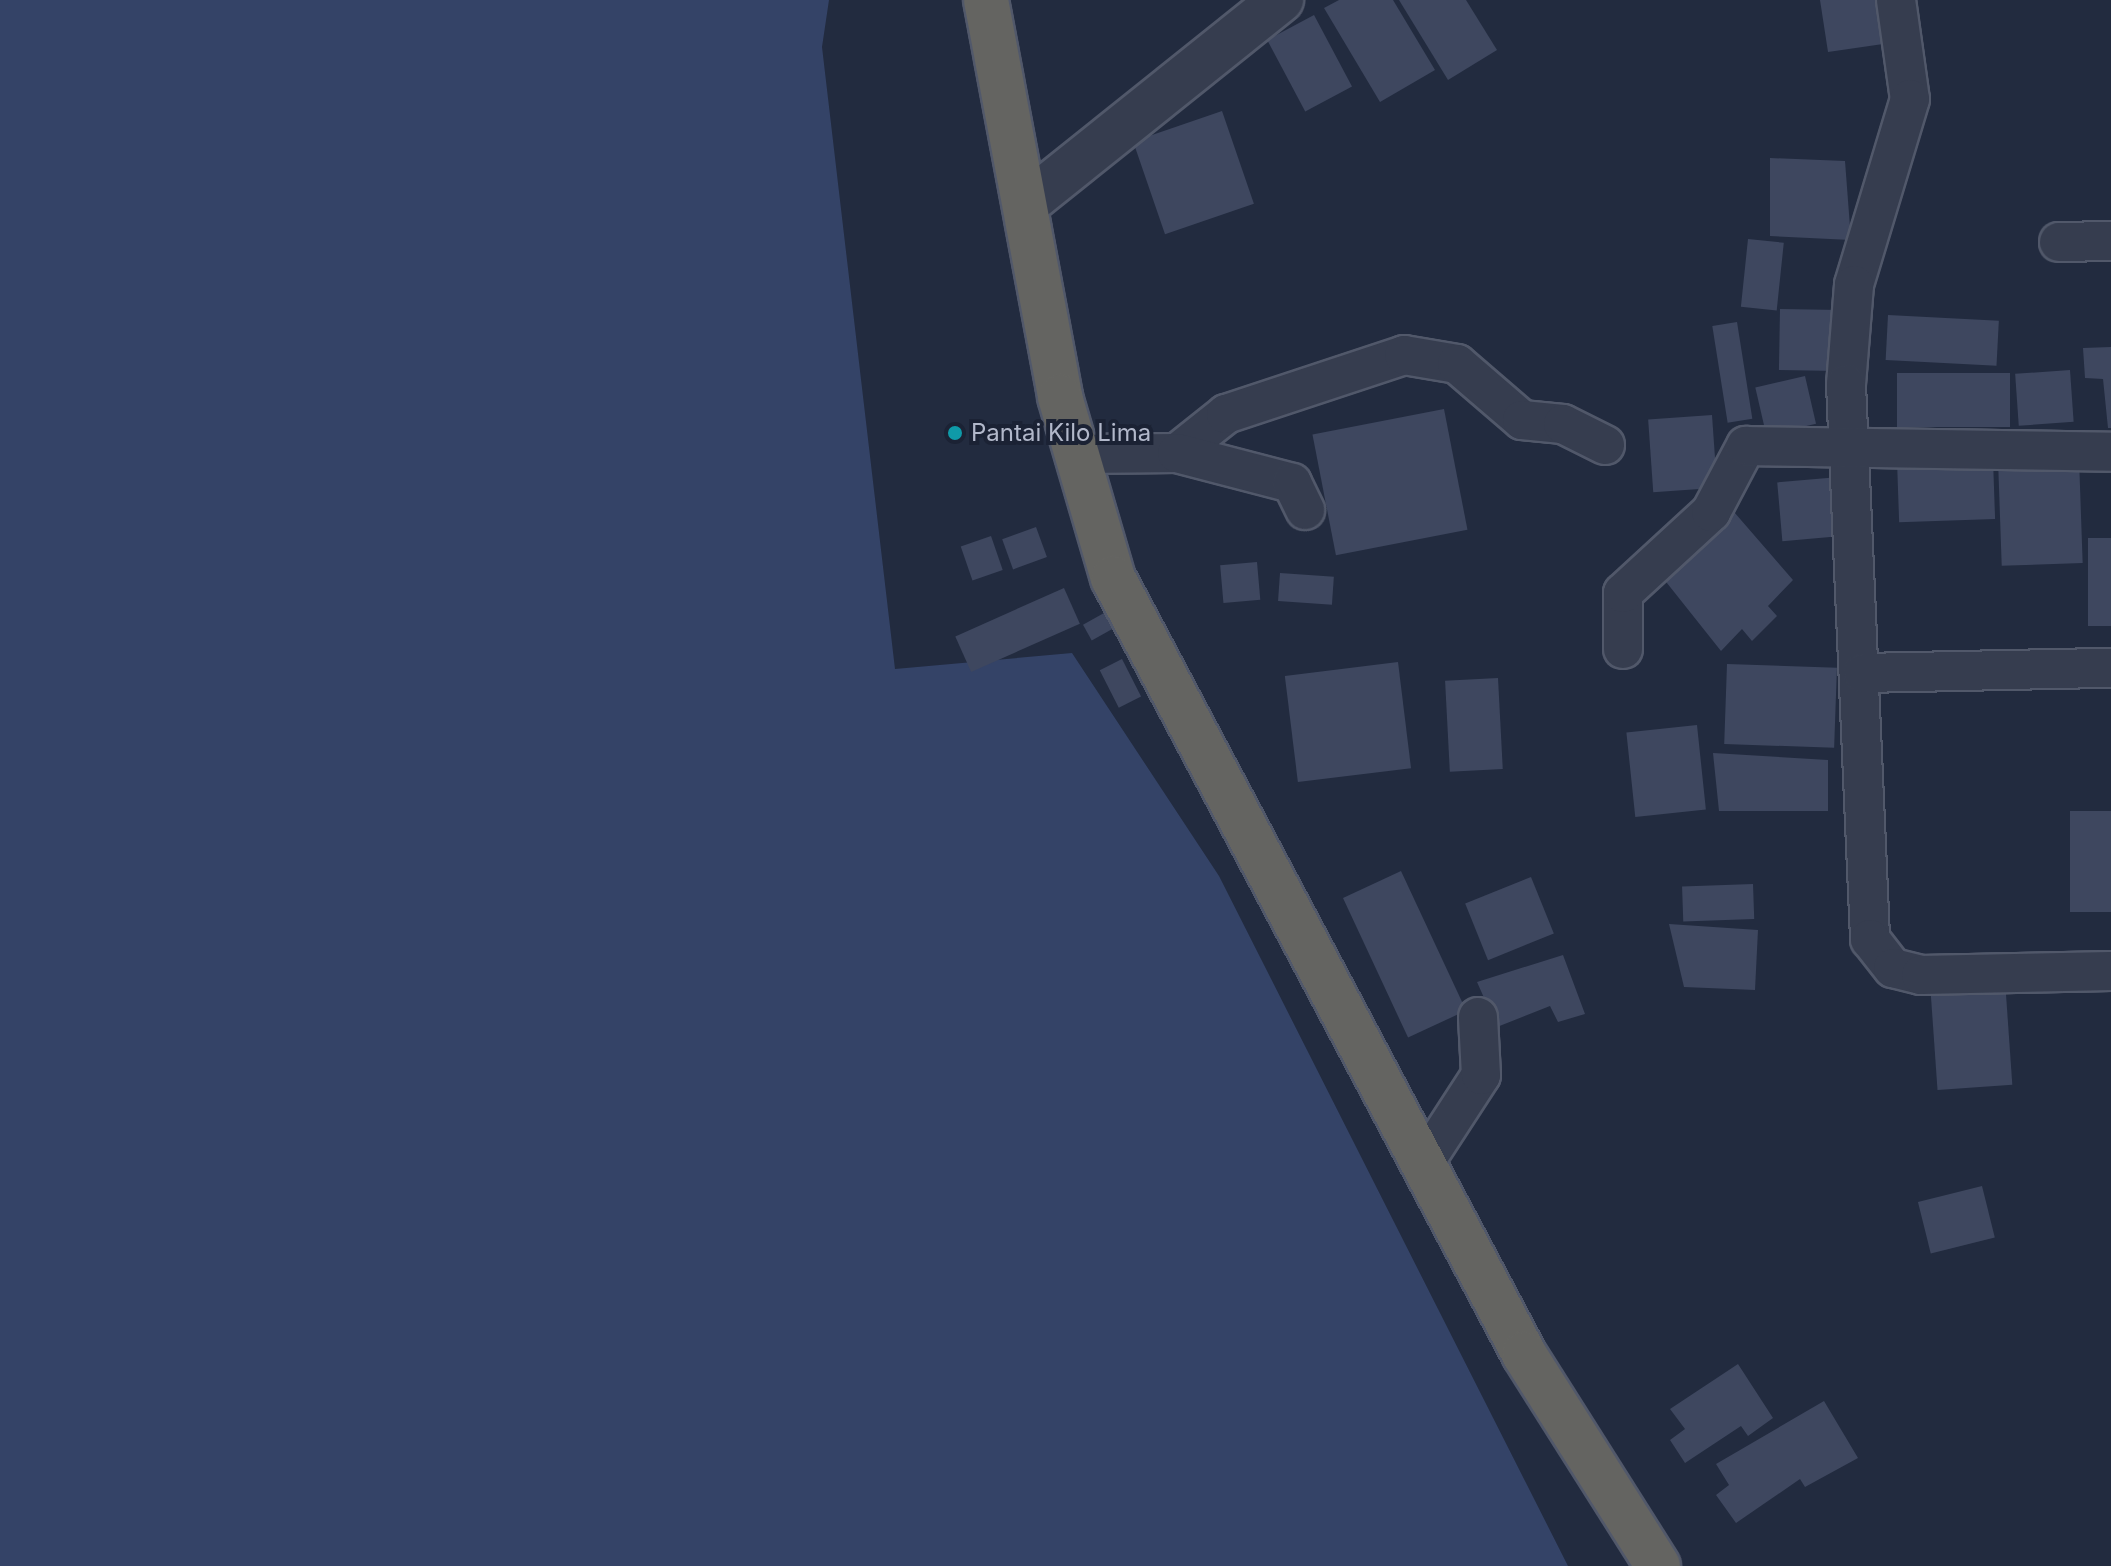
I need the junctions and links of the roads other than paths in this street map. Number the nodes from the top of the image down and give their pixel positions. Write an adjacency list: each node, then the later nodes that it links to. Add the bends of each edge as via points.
1 (986, 0): 4 (highway)
2 (1281, 0): 4 (street)
3 (1896, 0): 8 (street, via 1910,99 1850,313)
4 (1026, 204): 11 (highway)
5 (2111, 241): 6 (street)
6 (2059, 242)
7 (1605, 445): 10 (street, via 1563,424 1522,420 1457,364 1404,355 1226,414)
8 (1852, 449): 9 (street); 13 (street, via 1746,446 1711,512 1623,593); 15 (street)
9 (2111, 452)
10 (1177, 453): 11 (street); 12 (street, via 1292,483)
11 (1076, 454): 18 (highway, via 1113,578)
12 (1305, 510)
13 (1623, 649)
14 (2111, 668): 15 (street)
15 (1863, 673): 16 (street, via 1864,878 1870,939 1893,968 1921,975)
16 (2111, 971)
17 (1478, 1017): 18 (street, via 1481,1075)
18 (1422, 1166): 19 (highway, via 1524,1354)
19 (1658, 1566)

